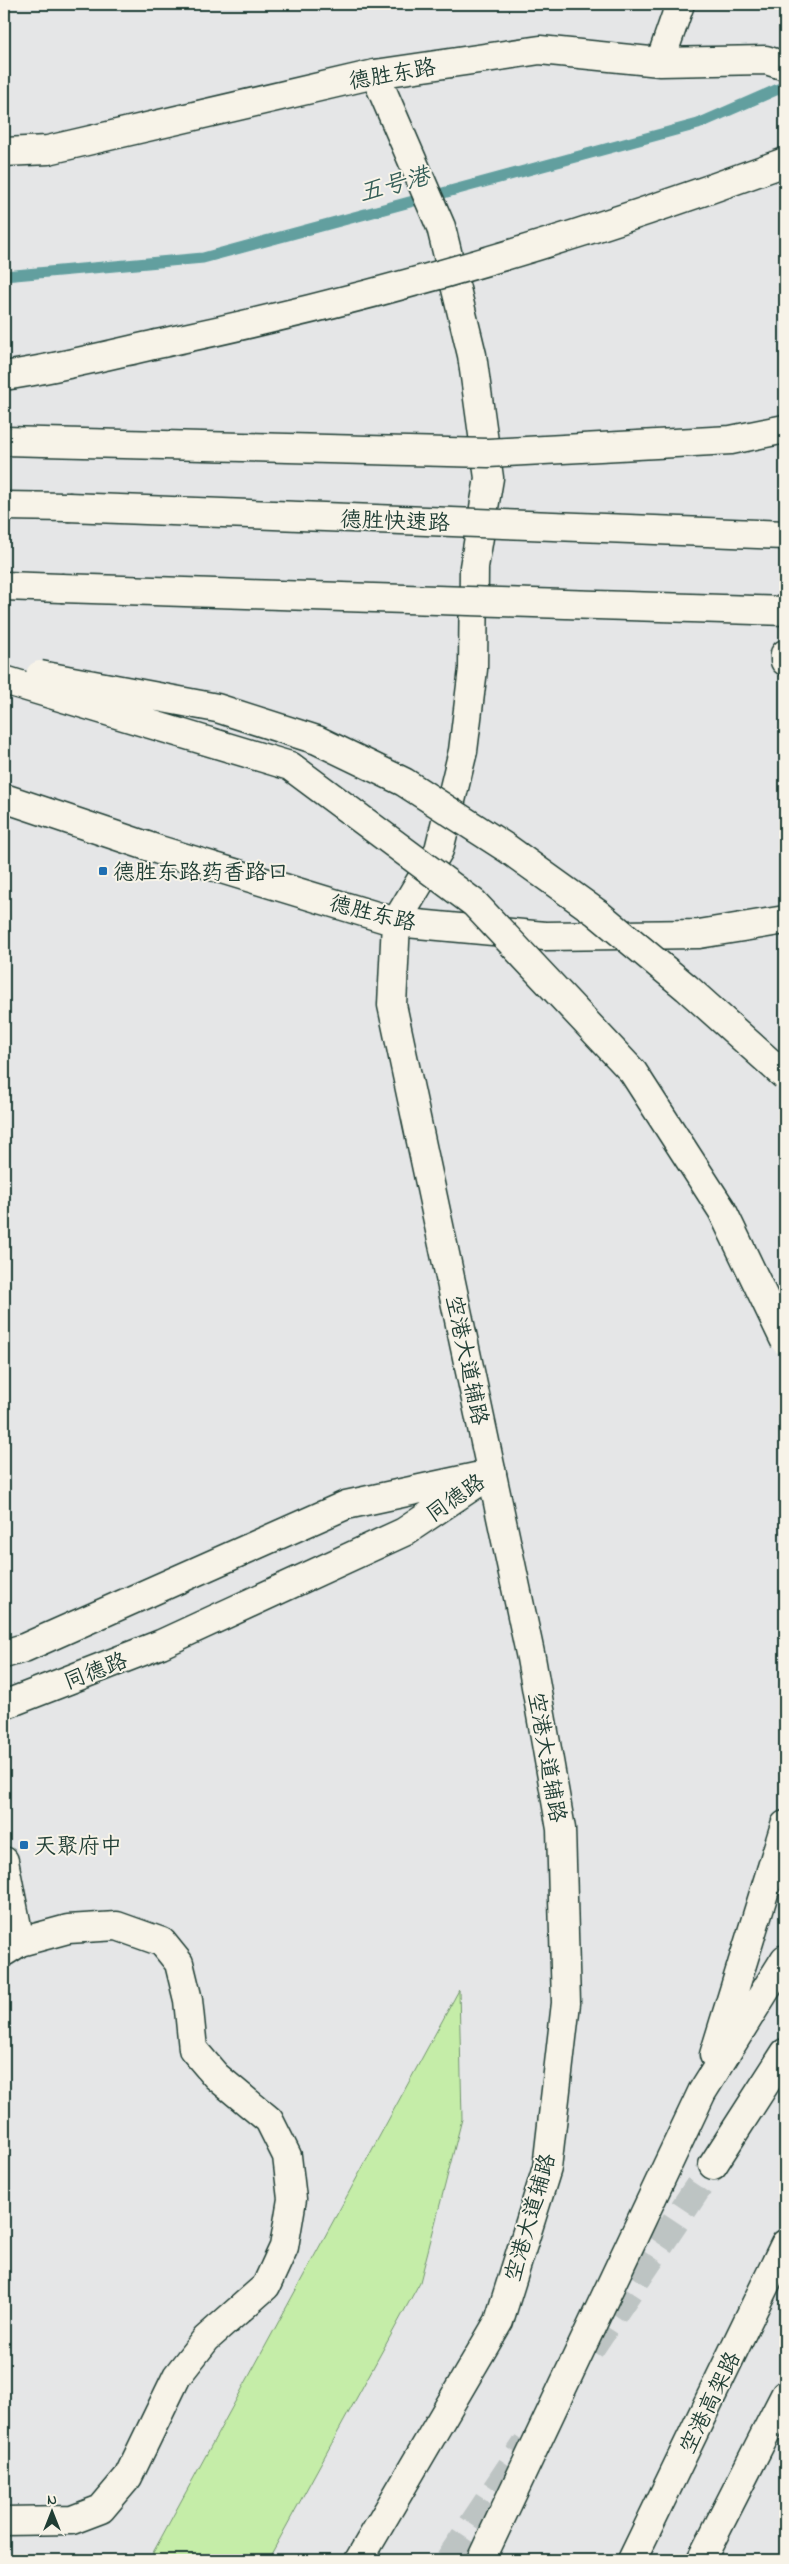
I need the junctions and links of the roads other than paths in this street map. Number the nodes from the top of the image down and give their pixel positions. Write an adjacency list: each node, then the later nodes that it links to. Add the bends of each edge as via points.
1 (680, 4): 2 (main road)
2 (660, 62): 3 (main road, 德胜东路); 4 (main road, 德胜东路, via 540,50)
3 (776, 63)
4 (375, 74): 5 (main road, 德胜东路, via 48,150); 20 (main road, via 441,227 472,355 489,478 474,567 473,668 463,751 439,850)
5 (4, 152)
6 (785, 162): 7 (main road, bridge, via 667,206 285,317)
7 (4, 376)
8 (785, 429): 9 (main road, bridge, via 731,440 488,453)
9 (4, 441)
10 (4, 506): 11 (main road, 德胜快速路, bridge)
11 (785, 535)
12 (4, 586): 13 (main road, bridge)
13 (785, 611)
14 (785, 654): 15 (main road)
15 (785, 661)
16 (4, 668): 21 (main road, bridge, via 217,708 317,740 404,782 508,849 597,912)
17 (4, 680): 22 (main road, bridge, via 290,766 474,903 633,1072 722,1210)
18 (4, 798): 20 (main road, 德胜东路, via 159,850)
19 (785, 920): 20 (main road, 德胜东路, via 699,934 545,936)
20 (396, 922): 23 (main road, 空港大道辅路, via 392,1005)
21 (785, 1076)
22 (785, 1341)
23 (492, 1473): 24 (main road, 同德路, via 346,1505); 25 (main road, 同德路, via 404,1532 161,1644); 36 (main road, 空港大道辅路, via 531,1658 560,1829 566,2003 547,2168 499,2321)
24 (4, 1654)
25 (4, 1704)
26 (785, 1825): 31 (main road)
27 (4, 1861): 28 (main road)
28 (12, 1947): 35 (main road, via 68,1929 117,1926 162,1942 179,1963 188,2000 194,2049 216,2076 269,2120 287,2156 292,2199 284,2247 266,2286 206,2339 177,2376 128,2477 101,2509 72,2520)
29 (785, 1959): 31 (main road)
30 (785, 2053): 32 (main road)
31 (702, 2092): 37 (main road)
32 (713, 2165)
33 (785, 2244): 38 (main road, 空港高架路)
34 (785, 2395): 39 (main road)
35 (4, 2522)
36 (359, 2560)
37 (481, 2560)
38 (632, 2560)
39 (701, 2560)

